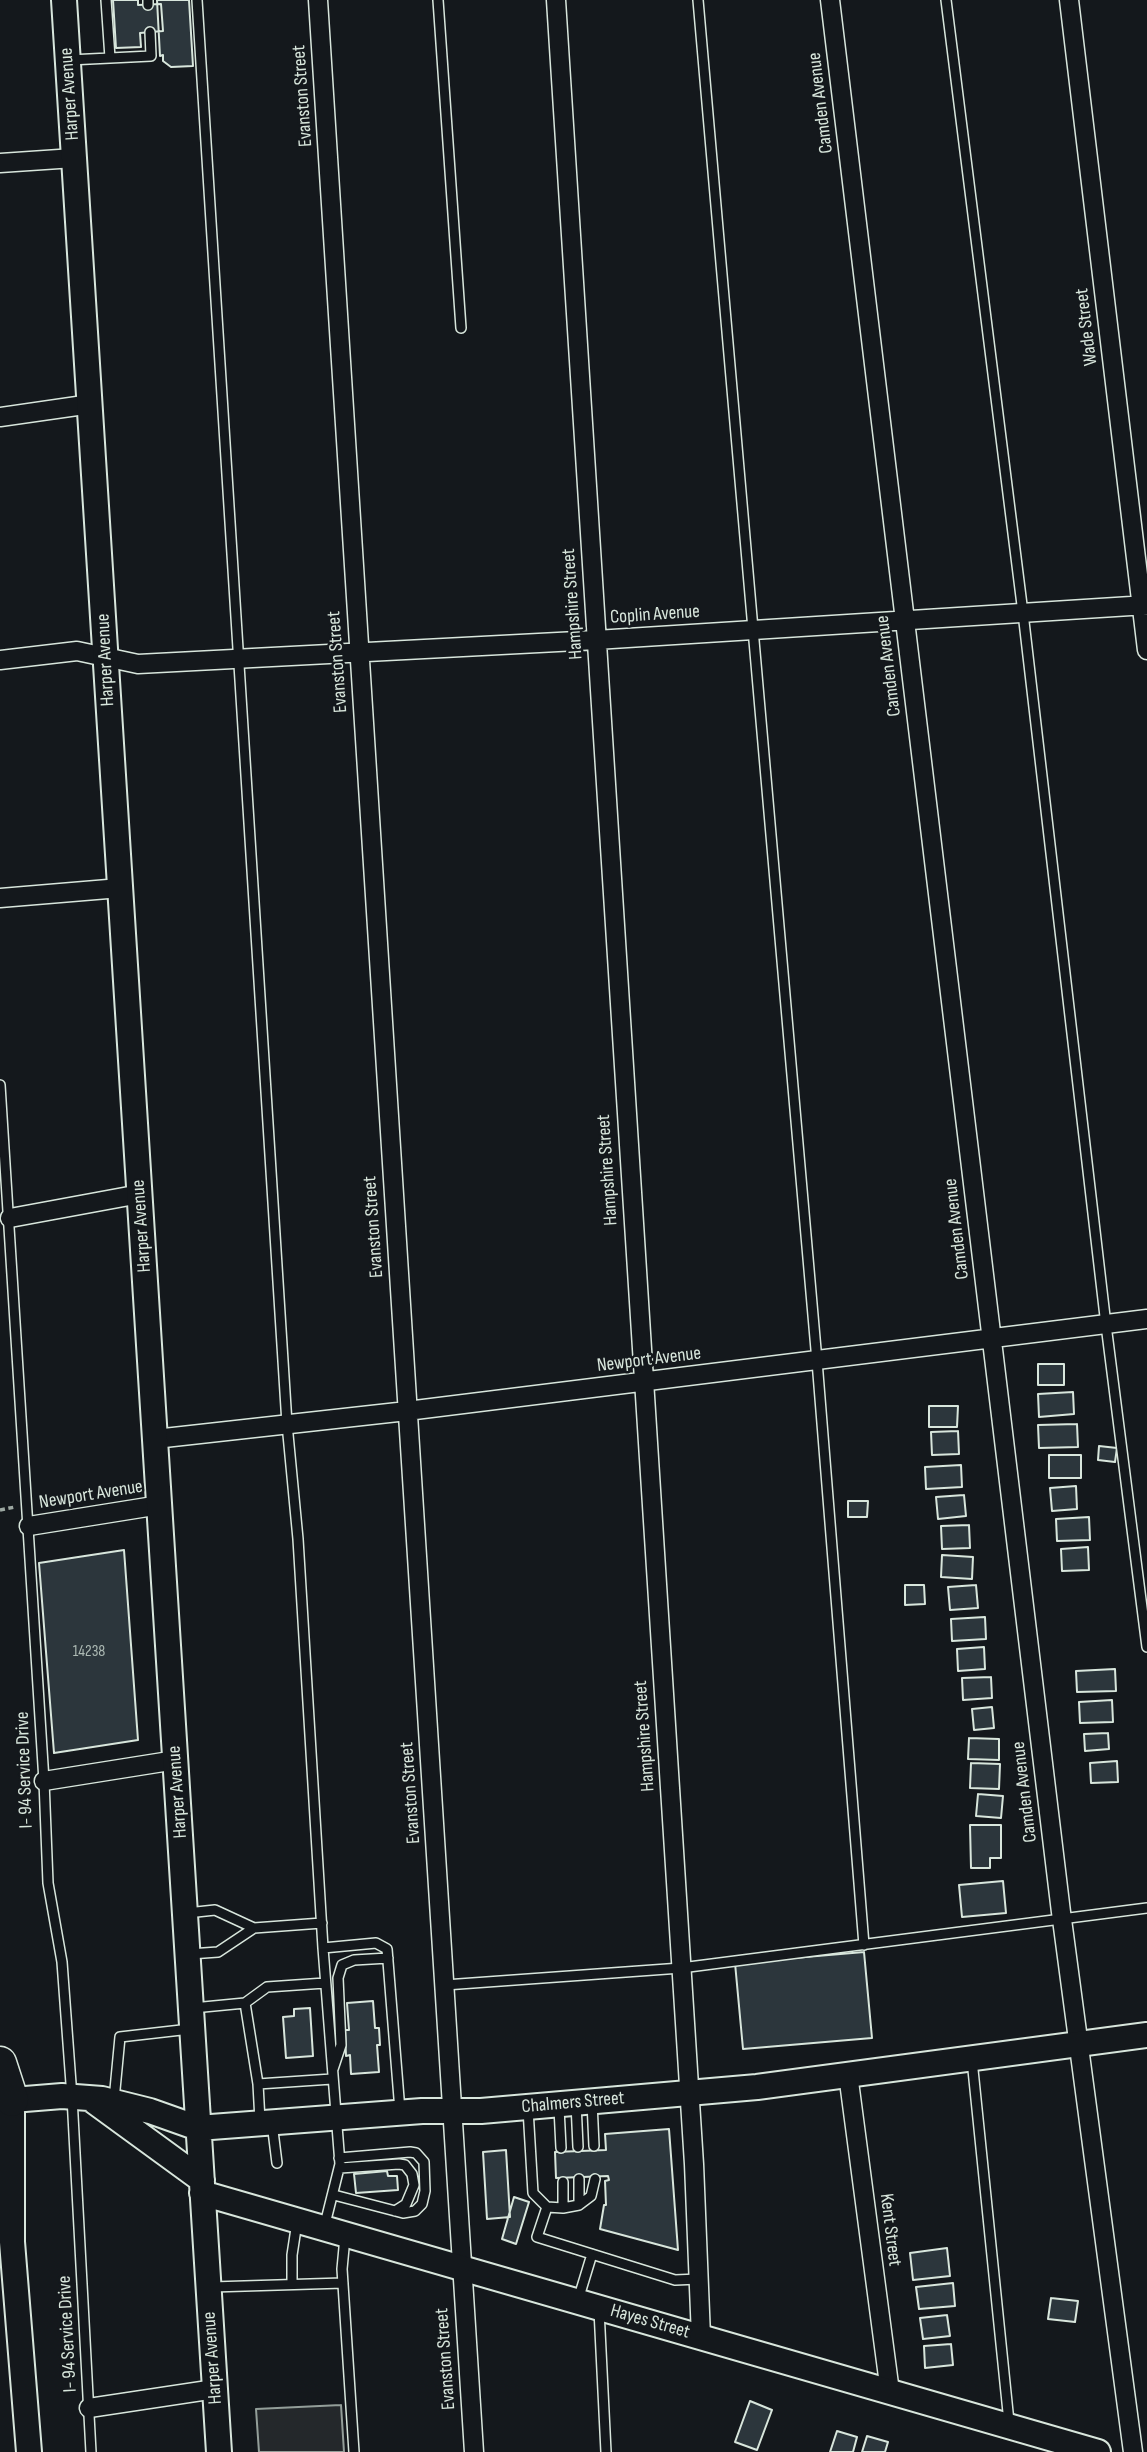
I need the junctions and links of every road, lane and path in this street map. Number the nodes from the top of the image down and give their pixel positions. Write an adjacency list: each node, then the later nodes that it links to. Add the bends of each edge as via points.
1 (64, 0): 14 (main road, Harper Avenue)
2 (106, 0): 11 (lane); 13 (lane, via 111,21)
3 (197, 0): 27 (lane)
4 (318, 0): 26 (street, Evanston Street)
5 (439, 0): 17 (lane)
6 (556, 0): 24 (street, Hampshire Street)
7 (698, 0): 23 (lane)
8 (830, 0): 22 (street, Camden Avenue)
9 (946, 0): 21 (lane)
10 (1069, 0): 20 (street, Wade Street)
11 (113, 1)
12 (150, 32): 13 (lane, via 151,56)
13 (110, 58): 14 (lane)
14 (67, 61): 15 (main road, Harper Avenue)
15 (74, 158): 16 (street); 18 (main road, Harper Avenue)
16 (0, 163)
17 (461, 328)
18 (91, 404): 19 (street); 28 (main road, Harper Avenue)
19 (0, 417)
20 (1144, 606): 21 (street, Coplin Avenue); 25 (street, Wade Street)
21 (1023, 613): 22 (street, Coplin Avenue); 36 (lane)
22 (904, 619): 23 (street, Coplin Avenue); 37 (street, Camden Avenue)
23 (753, 629): 24 (street, Coplin Avenue); 38 (lane)
24 (596, 640): 26 (street, Coplin Avenue); 39 (street, Hampshire Street)
25 (1147, 650)
26 (359, 652): 27 (street, Coplin Avenue); 40 (street, Evanston Street)
27 (237, 657): 28 (street, Coplin Avenue, via 138,664); 41 (lane)
28 (106, 658): 29 (street, Coplin Avenue, via 77,651); 30 (main road, Harper Avenue)
29 (0, 660)
30 (120, 888): 31 (street); 33 (main road, Harper Avenue)
31 (0, 898)
32 (0, 1084): 34 (lane, I- 94 Service Drive)
33 (140, 1194): 34 (street); 42 (main road, Harper Avenue)
34 (10, 1218): 44 (lane, I- 94 Service Drive)
35 (1147, 1319): 36 (street, Newport Avenue)
36 (1106, 1325): 37 (street, Newport Avenue); 45 (lane)
37 (991, 1339): 38 (street, Newport Avenue); 50 (street, Camden Avenue)
38 (817, 1360): 39 (street, Newport Avenue); 53 (lane)
39 (643, 1382): 40 (street, Newport Avenue); 57 (street, Hampshire Street)
40 (407, 1411): 41 (street, Newport Avenue); 59 (street, Evanston Street)
41 (287, 1424): 42 (street, Newport Avenue); 51 (lane)
42 (155, 1439): 43 (main road, Harper Avenue)
43 (160, 1505): 44 (street, Newport Avenue); 46 (main road, Harper Avenue)
44 (29, 1526): 47 (lane, I- 94 Service Drive)
45 (1147, 1647)
46 (176, 1760): 47 (street); 49 (main road, Harper Avenue)
47 (44, 1781): 70 (lane, I- 94 Service Drive, via 48,1883)
48 (1147, 1908): 50 (lane)
49 (185, 1913): 52 (lane, via 215,1910); 55 (main road, Harper Avenue)
50 (1062, 1920): 53 (lane); 63 (street, Camden Avenue)
51 (322, 1923): 52 (lane); 54 (lane)
52 (254, 1928): 55 (lane, via 218,1952)
53 (863, 1945): 57 (lane)
54 (323, 1948): 56 (lane, via 376,1943 387,1949); 58 (lane)
55 (188, 1954): 61 (main road, Harper Avenue)
56 (388, 1958): 67 (lane, via 342,1965 338,1979 341,2045); 76 (lane)
57 (681, 1968): 59 (lane); 69 (street, Hampshire Street)
58 (325, 1983): 60 (lane, via 267,1987); 67 (lane)
59 (445, 1985): 75 (street, Evanston Street)
60 (245, 2003): 61 (lane); 68 (lane)
61 (192, 2018): 72 (lane, via 120,2037); 79 (main road, Harper Avenue)
62 (1147, 2035): 63 (main road, Chalmers Street)
63 (1078, 2044): 64 (main road, Chalmers Street); 115 (street, Camden Avenue)
64 (971, 2058): 66 (main road, Chalmers Street); 107 (lane)
65 (0, 2063): 71 (highway)
66 (848, 2074): 69 (main road, Chalmers Street); 105 (street, Kent Street)
67 (332, 2075): 68 (lane); 77 (lane)
68 (258, 2084): 78 (lane)
69 (689, 2092): 73 (main road, Chalmers Street); 98 (street, Hampshire Street)
70 (80, 2097): 71 (main road, Chalmers Street); 72 (main road, Chalmers Street); 88 (main road, via 110,2112); 106 (lane, I- 94 Service Drive)
71 (6, 2101): 108 (main road)
72 (113, 2102): 79 (main road, Chalmers Street)
73 (576, 2103): 74 (main road, Chalmers Street); 80 (lane); 81 (lane); 82 (lane)
74 (528, 2107): 75 (main road, Chalmers Street); 91 (lane, via 533,2193)
75 (452, 2111): 76 (main road, Chalmers Street); 97 (street, Evanston Street)
76 (400, 2113): 77 (main road, Chalmers Street)
77 (335, 2118): 78 (main road, Chalmers Street); 84 (lane)
78 (266, 2123): 79 (main road, Chalmers Street); 83 (lane)
79 (198, 2128): 88 (main road, Harper Avenue)
80 (594, 2146)
81 (578, 2147)
82 (561, 2148)
83 (277, 2163)
84 (340, 2163): 89 (lane); 93 (lane, via 405,2165 414,2185 406,2204); 93 (lane, via 410,2152 421,2157 425,2162 422,2204 415,2211)
85 (579, 2179): 90 (lane)
86 (594, 2179): 90 (lane, via 591,2196)
87 (563, 2182): 92 (lane)
88 (202, 2186): 94 (main road, Hayes Street); 101 (main road, Harper Avenue)
89 (334, 2195): 93 (lane); 95 (lane)
90 (579, 2205): 92 (lane)
91 (547, 2207): 92 (lane); 96 (lane, via 537,2238)
92 (563, 2208)
93 (395, 2211)
94 (297, 2220): 95 (main road, Hayes Street); 100 (lane)
95 (335, 2231): 97 (main road, Hayes Street); 99 (lane)
96 (592, 2254): 98 (lane, via 675,2280); 102 (lane)
97 (461, 2268): 102 (main road, Hayes Street); 112 (street, Evanston Street)
98 (699, 2279): 103 (street, Hampshire Street)
99 (343, 2283): 100 (lane); 111 (lane)
100 (292, 2284): 101 (lane)
101 (209, 2287): 104 (main road, Harper Avenue)
102 (588, 2304): 103 (main road, Hayes Street); 113 (lane)
103 (701, 2337): 105 (main road, Hayes Street)
104 (215, 2389): 106 (street); 110 (main road, Harper Avenue)
105 (890, 2392): 107 (main road, Hayes Street)
106 (89, 2408): 109 (lane, I- 94 Service Drive)
107 (1010, 2426): 114 (main road, Hayes Street)
108 (29, 2452)
109 (91, 2452)
110 (219, 2452)
111 (354, 2452)
112 (474, 2452)
113 (607, 2452)
114 (1098, 2452)
115 (1133, 2452)

